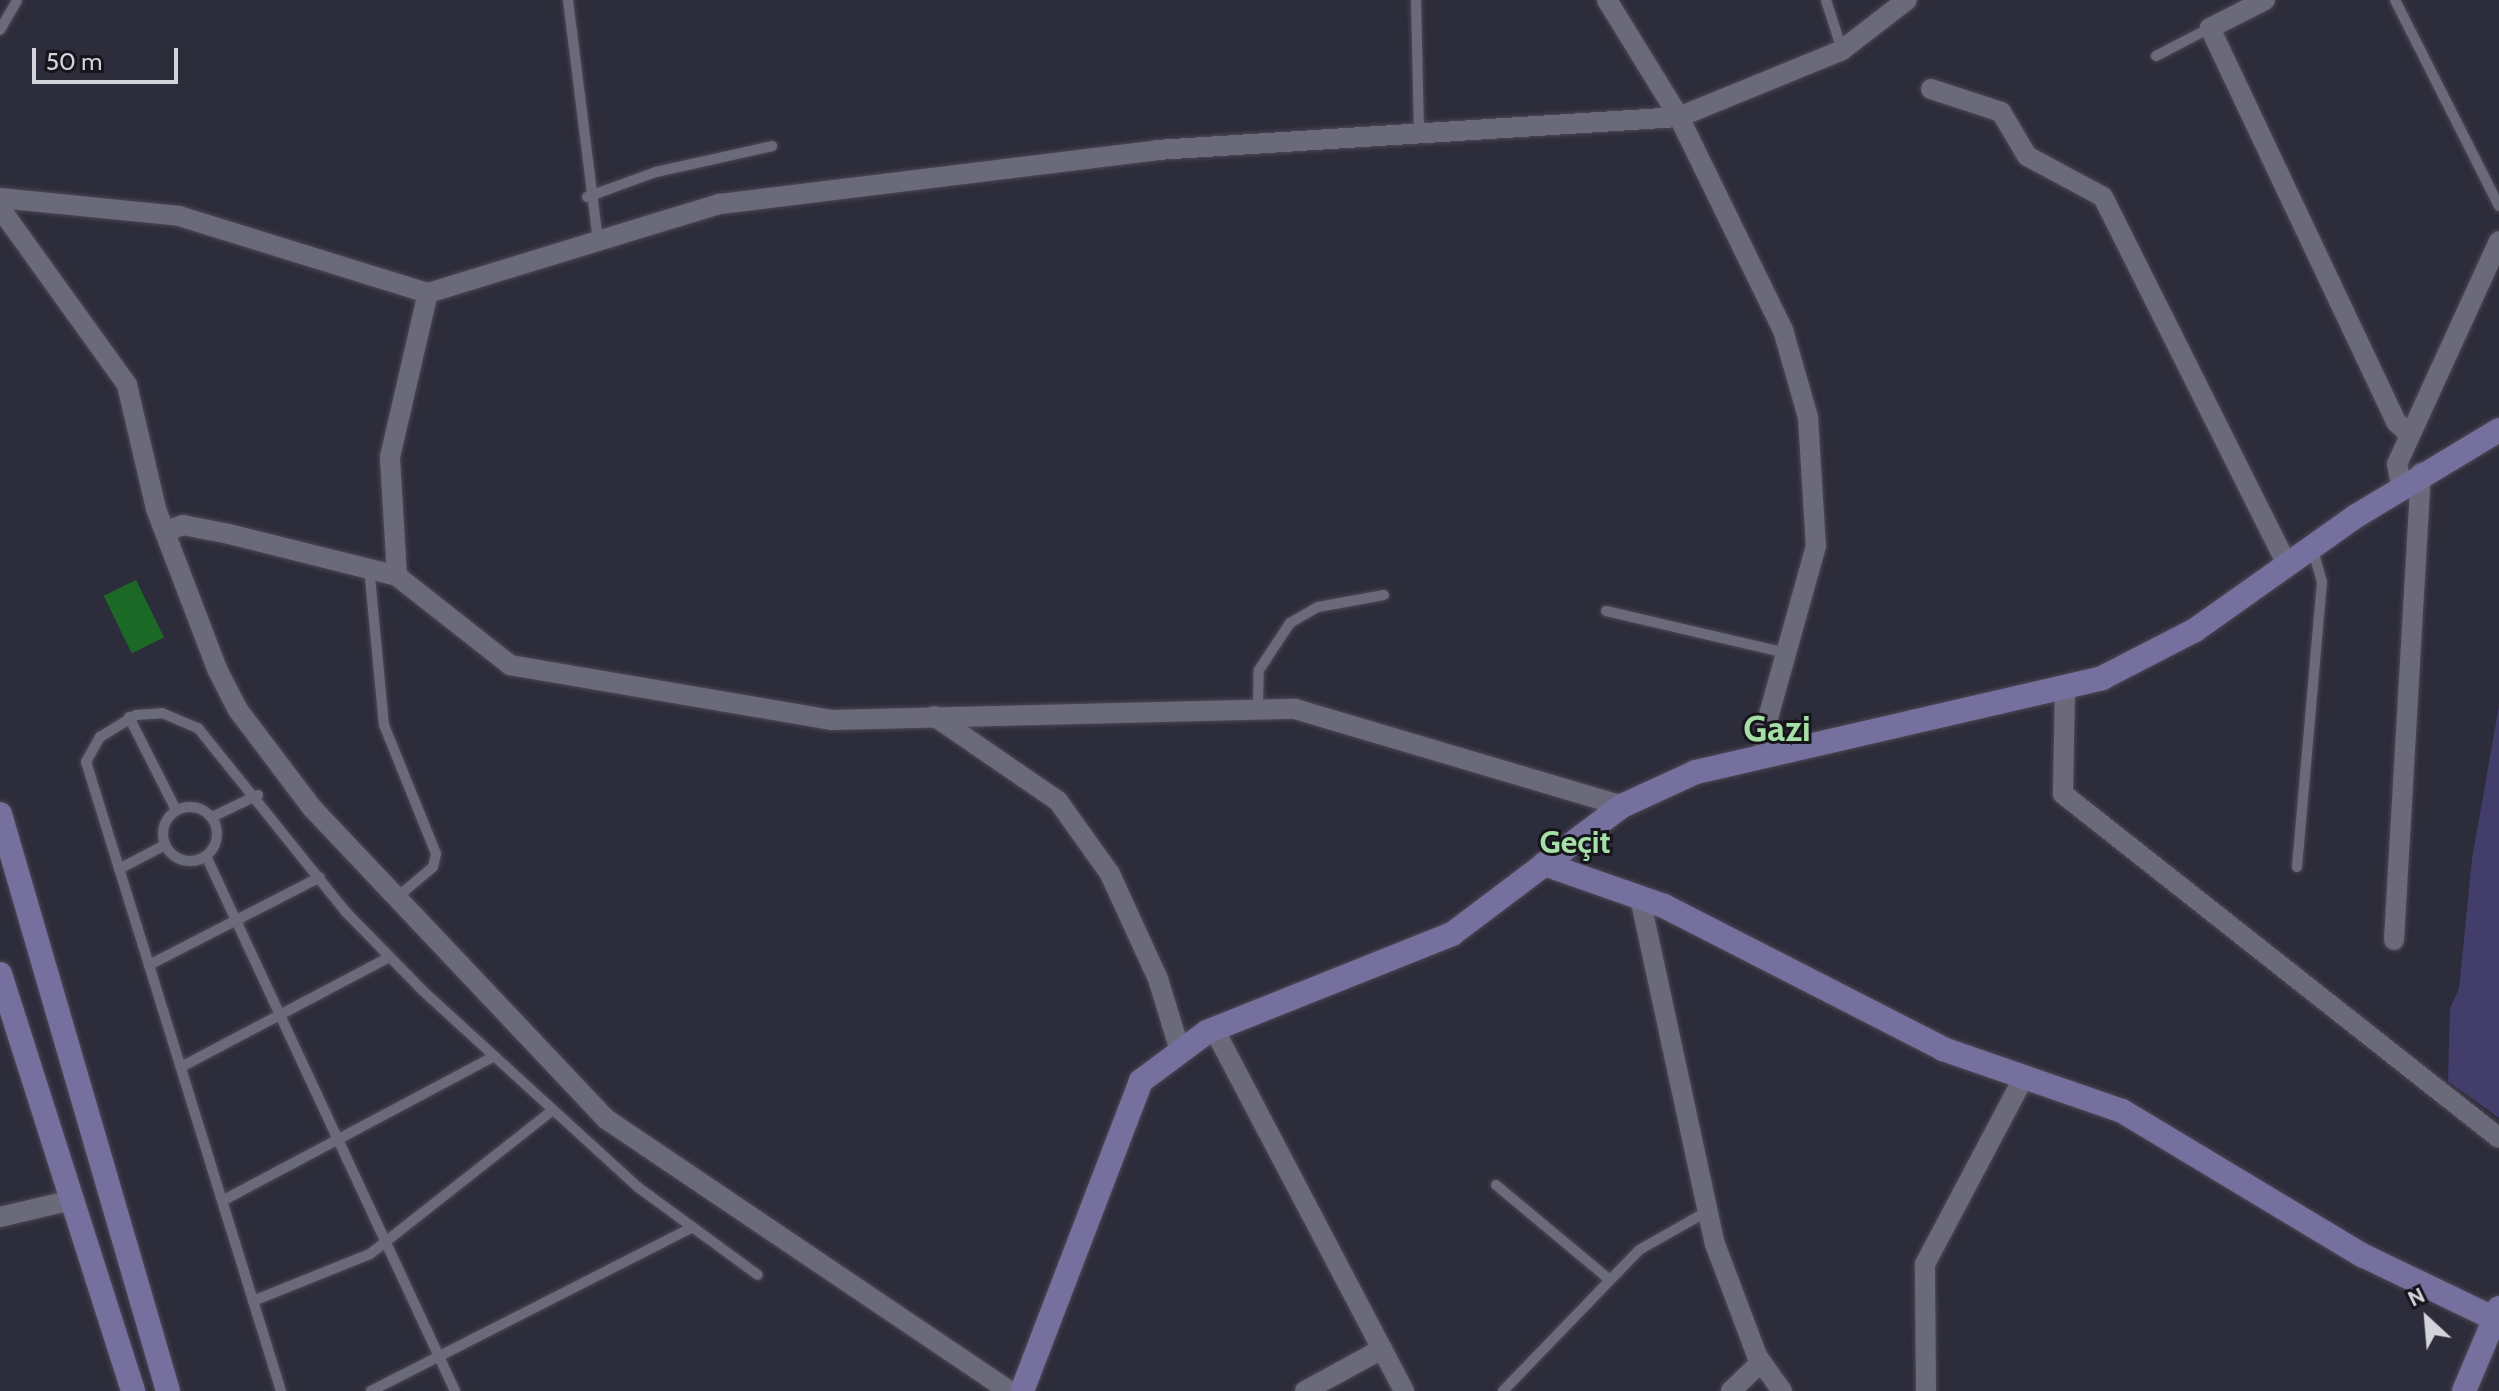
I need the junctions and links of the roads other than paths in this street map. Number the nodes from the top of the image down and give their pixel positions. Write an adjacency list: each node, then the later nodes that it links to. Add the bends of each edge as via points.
1 (17, 0): 10 (lane)
2 (568, 0): 17 (lane)
3 (1416, 0): 15 (lane)
4 (1607, 0): 14 (street)
5 (1826, 0): 11 (lane)
6 (1907, 0): 11 (street)
7 (2265, 0): 9 (street)
8 (2395, 0): 19 (lane)
9 (2210, 28): 12 (lane); 25 (street, via 2396,422)
10 (0, 30)
11 (1842, 50): 14 (street)
12 (2156, 56)
13 (1931, 89): 29 (street, via 2001,112 2027,156 2103,197)
14 (1679, 117): 15 (street); 34 (street, via 1783,330 1808,417 1816,546)
15 (1419, 132): 22 (street, via 1157,150 720,204)
16 (772, 146): 17 (lane, via 656,172)
17 (587, 197): 22 (lane)
18 (0, 198): 23 (street, via 179,216)
19 (2499, 206)
20 (0, 208): 27 (street, via 127,385)
21 (2499, 241): 25 (street)
22 (598, 242): 23 (street)
23 (428, 293): 31 (street, via 390,457)
24 (2499, 430): 26 (street)
25 (2410, 435): 26 (street, via 2397,464)
26 (2411, 480): 28 (street); 54 (street)
27 (165, 531): 30 (street, via 183,525); 51 (street, via 238,710 313,809)
28 (2312, 547): 29 (street); 48 (lane, via 2322,582)
29 (2287, 565): 35 (street, via 2195,630 2102,678)
30 (369, 567): 31 (street); 51 (lane, via 378,698 436,854 433,867)
31 (397, 576): 37 (street, via 510,665 831,720)
32 (1384, 595): 36 (lane, via 1318,607 1290,623 1259,670)
33 (1606, 611): 34 (lane)
34 (1786, 653): 39 (street)
35 (2065, 687): 39 (street); 65 (street, via 2063,794)
36 (1258, 709): 37 (street); 41 (street, via 1295,709)
37 (934, 716): 60 (street, via 1058,801 1110,874 1158,979)
38 (129, 717): 40 (lane, via 162,713 187,720); 42 (lane); 49 (lane, via 100,737 86,762)
39 (1765, 754): 41 (street, via 1696,772)
40 (258, 795): 44 (lane); 50 (lane)
41 (1622, 806): 47 (street)
42 (176, 810): 44 (lane, via 199,808); 45 (lane, via 163,829)
43 (0, 814): 82 (street)
44 (212, 817): 46 (lane, via 216,842)
45 (165, 845): 46 (lane, via 182,860); 49 (lane)
46 (206, 856): 53 (lane)
47 (1544, 864): 52 (street); 59 (street, via 1452,934)
48 (2297, 867)
49 (119, 869): 56 (lane)
50 (320, 877): 53 (lane); 55 (lane)
51 (396, 898): 86 (street, via 606,1119)
52 (1640, 898): 63 (street, via 1943,1049); 70 (street)
53 (237, 920): 56 (lane); 58 (lane)
54 (2394, 940)
55 (390, 957): 58 (lane); 61 (lane)
56 (149, 965): 62 (lane)
57 (0, 974): 68 (street)
58 (280, 1015): 62 (lane); 66 (lane)
59 (1214, 1029): 60 (street); 78 (street)
60 (1180, 1051): 87 (street, via 1141,1081)
61 (493, 1057): 64 (lane); 66 (lane)
62 (181, 1067): 69 (lane)
63 (2024, 1077): 77 (street, via 2122,1111 2362,1255); 93 (street, via 1925,1264)
64 (552, 1111): 72 (lane); 73 (lane)
65 (2499, 1138)
66 (338, 1139): 69 (lane); 73 (lane)
67 (1496, 1185): 75 (lane)
68 (72, 1200): 71 (street); 81 (street)
69 (222, 1201): 76 (lane)
70 (1708, 1211): 75 (lane, via 1639,1250); 80 (street)
71 (0, 1217)
72 (693, 1227): 74 (lane); 79 (lane)
73 (386, 1242): 76 (lane, via 316,1281); 79 (lane)
74 (758, 1275)
75 (1609, 1279): 90 (lane)
76 (253, 1301): 83 (lane)
77 (2497, 1315): 94 (street)
78 (1382, 1349): 88 (street); 89 (street)
79 (439, 1357): 84 (lane); 85 (lane)
80 (1761, 1362): 91 (street); 92 (street)
81 (133, 1391)
82 (168, 1391)
83 (281, 1391)
84 (371, 1391)
85 (455, 1391)
86 (1009, 1391)
87 (1022, 1391)
88 (1305, 1391)
89 (1404, 1391)
90 (1503, 1391)
91 (1731, 1391)
92 (1782, 1391)
93 (1926, 1391)
94 (2464, 1391)

